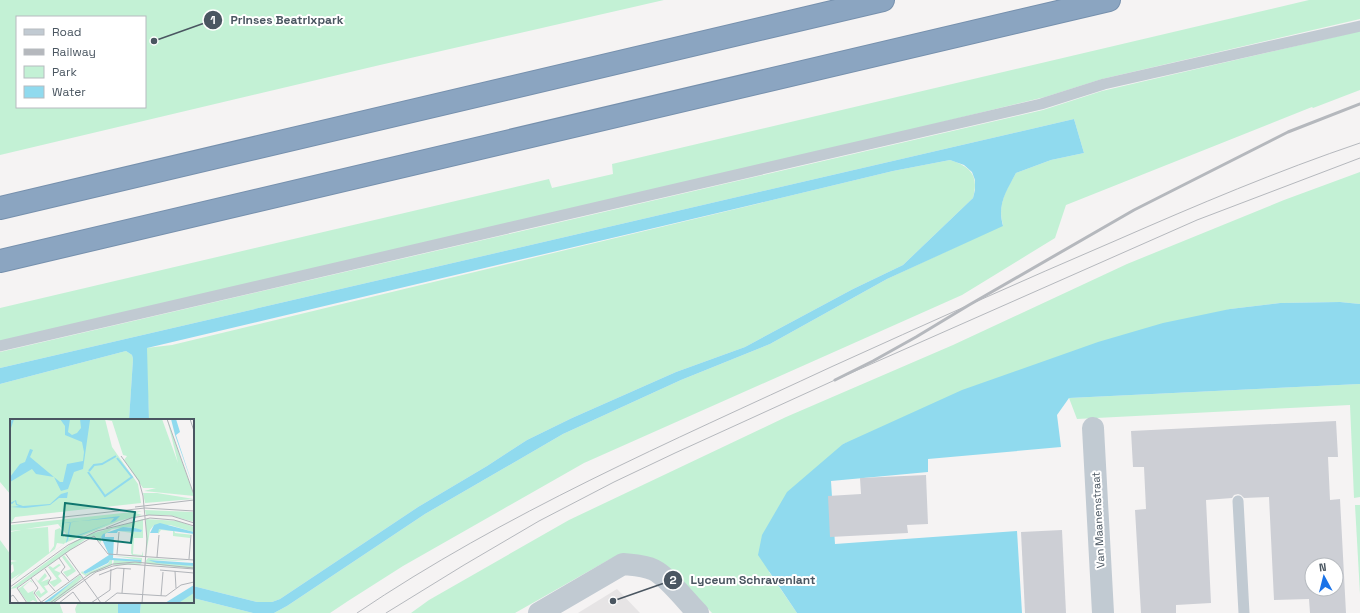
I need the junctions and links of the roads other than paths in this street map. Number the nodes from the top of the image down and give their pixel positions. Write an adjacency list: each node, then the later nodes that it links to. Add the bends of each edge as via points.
1 (883, 0): 4 (highway)
2 (1109, 0): 5 (highway)
3 (1360, 26): 6 (lane, via 1104,84 1041,104)
4 (0, 208)
5 (0, 261)
6 (0, 346)
7 (1093, 428): 11 (street, Van Maanenstraat)
8 (1238, 501): 12 (lane)
9 (539, 613): 10 (street, via 623,564 654,570)
10 (698, 613)
11 (1103, 613)
12 (1244, 613)

